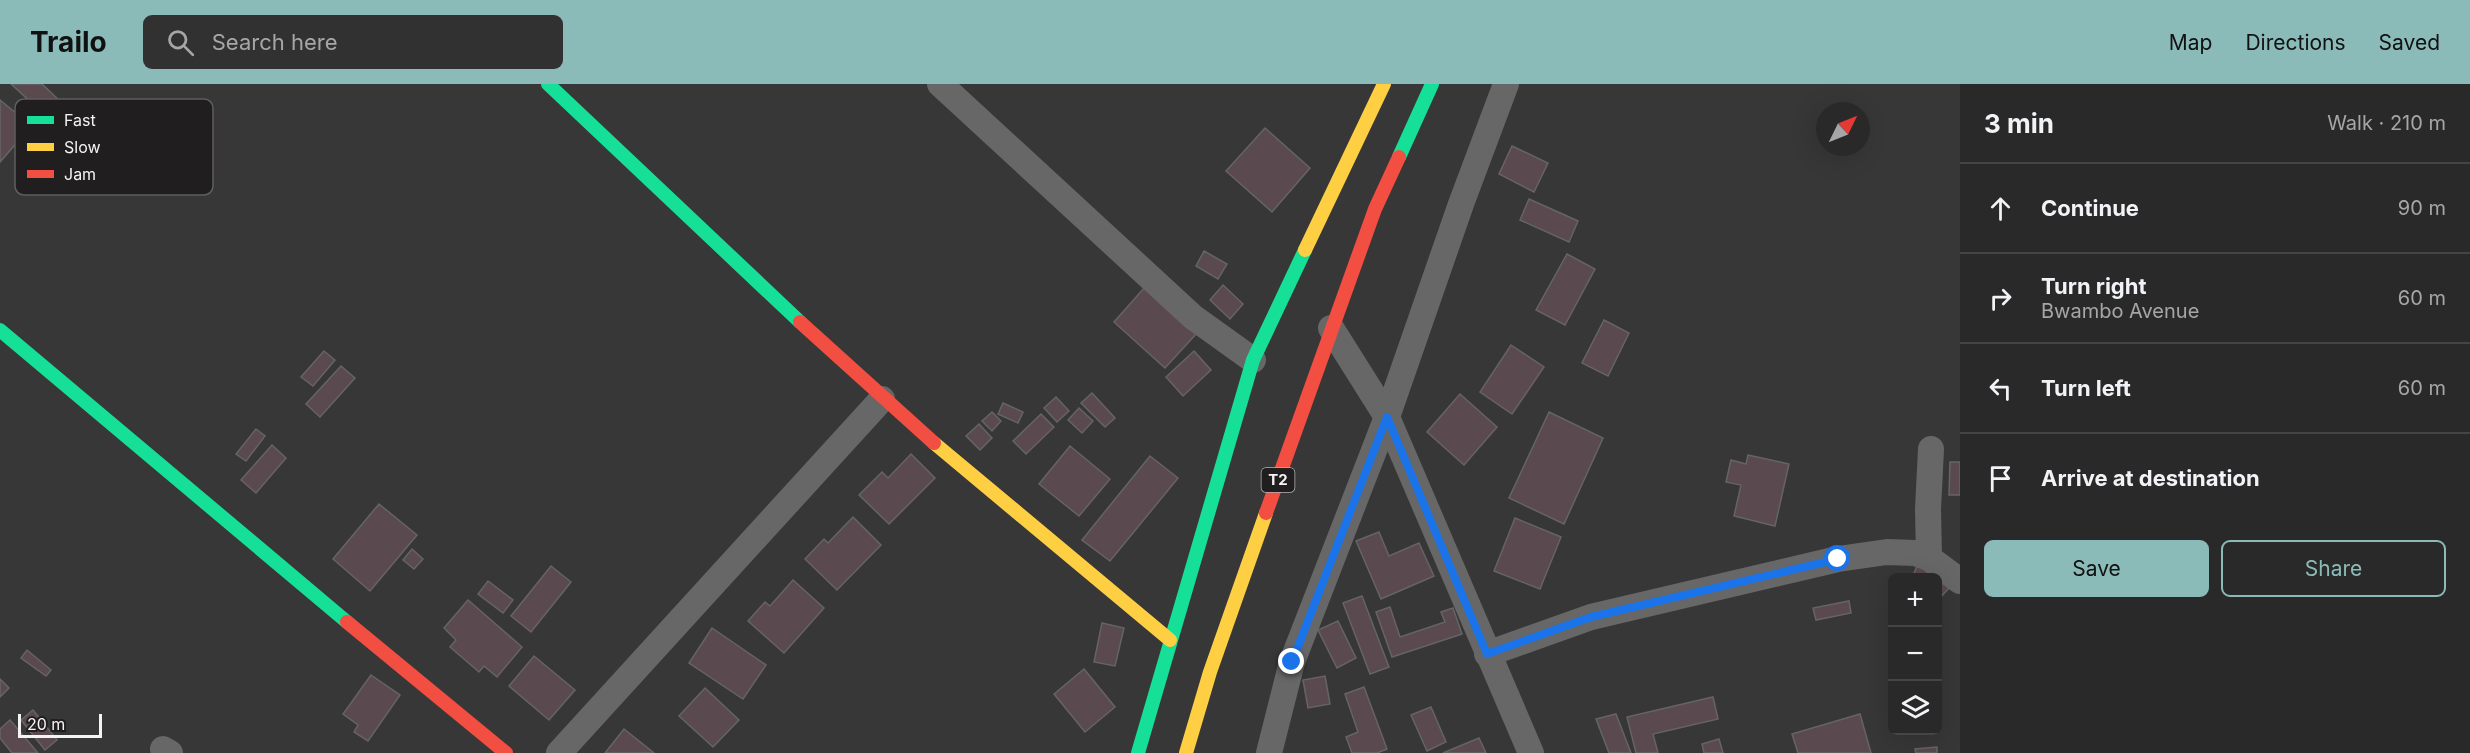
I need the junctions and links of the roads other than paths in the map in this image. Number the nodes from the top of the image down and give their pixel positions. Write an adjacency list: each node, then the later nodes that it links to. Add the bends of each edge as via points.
1 (548, 84): 9 (main road)
2 (940, 84): 8 (street, via 1193,317)
3 (1384, 84): 8 (main road)
4 (1432, 84): 6 (main road, T2, via 1376,209)
5 (1506, 84): 10 (street)
6 (1331, 328): 10 (street); 19 (main road, T2, via 1210,672)
7 (0, 330): 16 (main road)
8 (1253, 360): 14 (main road)
9 (882, 399): 14 (main road, via 1069,561); 17 (street)
10 (1387, 417): 15 (street); 20 (street, via 1292,662)
11 (1931, 449): 12 (street)
12 (1929, 558): 13 (street); 15 (street, via 1887,552 1838,559 1591,617)
13 (1960, 581)
14 (1170, 640): 18 (main road)
15 (1487, 654): 21 (street)
16 (506, 753)
17 (559, 753)
18 (1138, 753)
19 (1186, 753)
20 (1269, 753)
21 (1531, 753)

